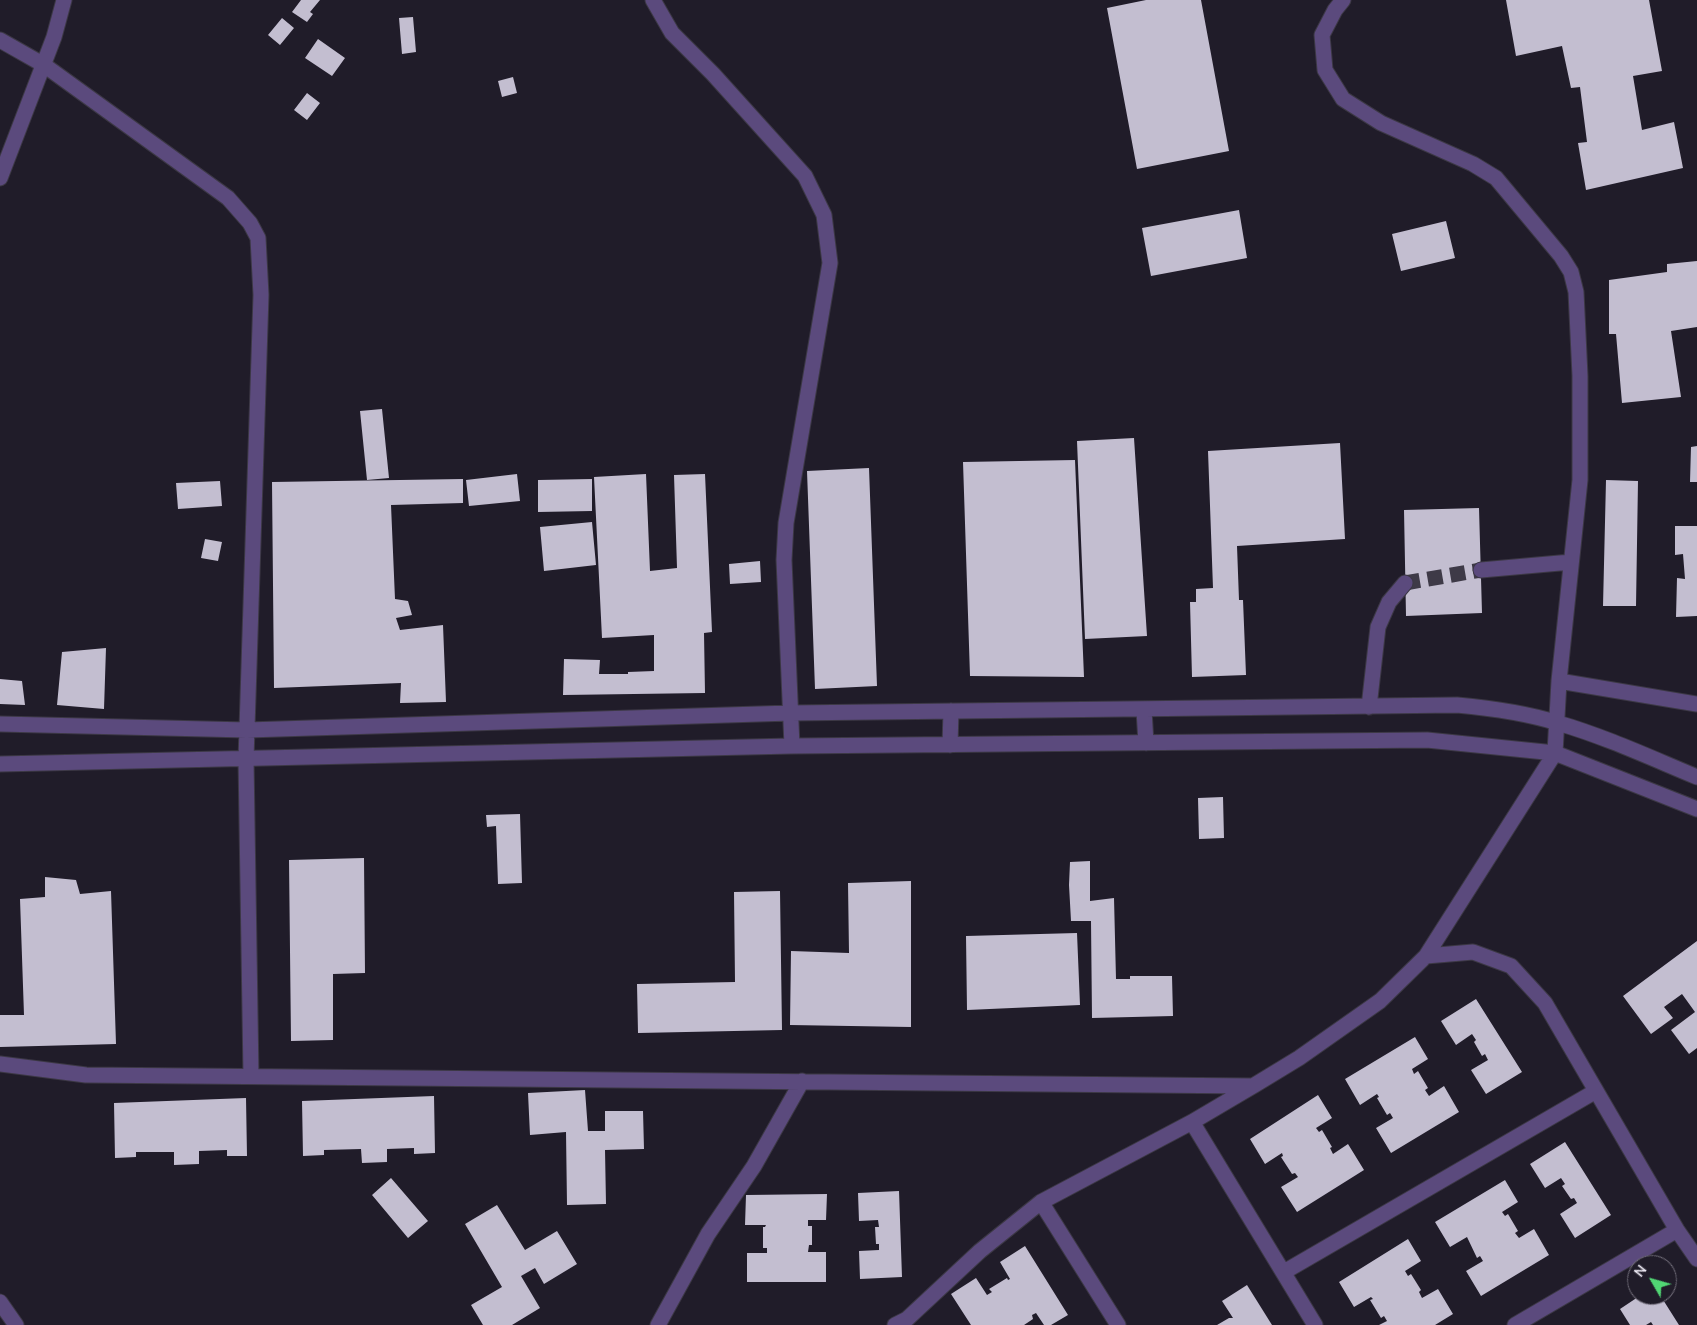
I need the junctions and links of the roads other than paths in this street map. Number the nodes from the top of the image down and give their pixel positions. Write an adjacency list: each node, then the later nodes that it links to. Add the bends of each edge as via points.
1 (64, 0): 5 (street)
2 (653, 0): 15 (street, via 672,33 714,74 805,176 824,215 830,262 786,523 784,560)
3 (1343, 0): 7 (street, via 1322,35 1325,70 1343,100 1381,123 1473,164 1496,178 1571,272 1576,292 1580,376 1580,480)
4 (0, 40): 5 (street)
5 (44, 65): 6 (street); 18 (street, via 228,198 250,223 258,238 261,295)
6 (0, 178)
7 (1572, 562): 8 (street); 10 (street)
8 (1481, 570)
9 (1405, 583): 12 (street, via 1389,602 1378,627)
10 (1559, 681): 11 (street); 16 (street)
11 (1697, 704)
12 (1369, 707): 13 (street); 16 (street, via 1457,705)
13 (1144, 710): 14 (street); 19 (street)
14 (951, 711): 15 (street); 20 (street)
15 (791, 713): 18 (street); 21 (street)
16 (1556, 722): 22 (street); 25 (street)
17 (0, 724): 18 (street)
18 (247, 730): 23 (street)
19 (1146, 743): 20 (street); 22 (street, via 1427,740)
20 (950, 745): 21 (street)
21 (792, 746): 23 (street)
22 (1555, 753): 26 (street); 27 (street)
23 (246, 759): 24 (street); 29 (street)
24 (0, 764)
25 (1697, 777)
26 (1697, 809)
27 (1426, 956): 31 (street, via 1365,1012); 32 (street, via 1473,952 1510,966 1545,1004)
28 (0, 1064): 29 (street, via 86,1075)
29 (251, 1076): 30 (street)
30 (802, 1081): 31 (street); 40 (street, via 754,1166 708,1234)
31 (1253, 1086): 33 (street)
32 (1596, 1091): 35 (street); 37 (street)
33 (1192, 1122): 34 (street); 37 (street)
34 (1041, 1202): 41 (street); 42 (street)
35 (1677, 1230): 36 (street); 44 (street)
36 (1697, 1259)
37 (1284, 1272): 43 (street)
38 (0, 1302): 39 (street)
39 (16, 1325)
40 (658, 1325)
41 (895, 1325)
42 (1118, 1325)
43 (1315, 1325)
44 (1515, 1325)

